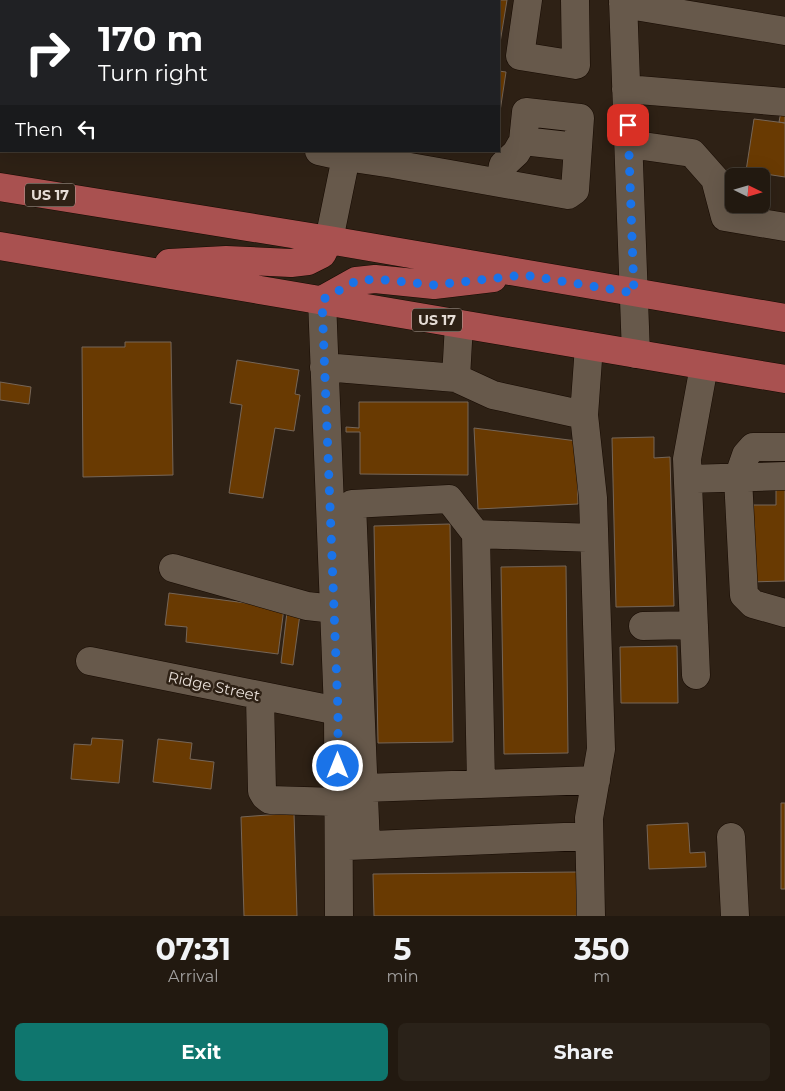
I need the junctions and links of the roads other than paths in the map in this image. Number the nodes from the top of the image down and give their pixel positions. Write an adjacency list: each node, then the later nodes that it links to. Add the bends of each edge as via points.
1 (528, 0): 2 (street, via 520,56 576,65)
2 (575, 0)
3 (623, 2): 4 (street); 5 (street)
4 (785, 31)
5 (626, 89): 6 (street); 7 (street)
6 (785, 102)
7 (629, 144): 13 (street, via 692,153 715,179 725,217); 18 (street)
8 (324, 152): 9 (street)
9 (346, 157): 10 (street); 14 (street)
10 (394, 158): 11 (street)
11 (500, 183): 11 (street, via 568,195 574,190 580,118 526,112 523,141 503,165)
12 (0, 187): 14 (main road, US 17)
13 (785, 228)
14 (329, 240): 16 (main road, via 322,254 308,262 226,260); 17 (main road, US 17)
15 (0, 246): 16 (main road, US 17)
16 (118, 266): 19 (main road, US 17)
17 (524, 275): 18 (main road, US 17); 19 (main road, via 434,285 376,279 356,281)
18 (634, 293): 20 (main road, US 17); 23 (street)
19 (322, 300): 21 (main road, US 17); 25 (street)
20 (785, 318)
21 (459, 324): 22 (main road, US 17); 26 (street)
22 (589, 346): 23 (main road, US 17); 28 (street)
23 (636, 354): 24 (main road, US 17)
24 (704, 366): 27 (main road, US 17); 32 (street, via 687,459)
25 (324, 367): 26 (street); 33 (street)
26 (456, 378): 28 (street, via 493,395)
27 (785, 379)
28 (584, 415): 35 (street)
29 (785, 446): 31 (street, via 753,447 746,455)
30 (785, 476): 31 (street)
31 (738, 478): 32 (street); 38 (street, via 744,595 753,604)
32 (688, 479): 39 (street)
33 (341, 504): 34 (street, via 449,499); 37 (street); 47 (street)
34 (476, 534): 35 (street); 46 (street)
35 (594, 538): 45 (street, via 601,749)
36 (172, 568): 37 (street, via 307,606)
37 (334, 609): 44 (street)
38 (785, 613)
39 (694, 625): 40 (street); 42 (street)
40 (643, 626)
41 (90, 661): 43 (street, Ridge Street)
42 (696, 675)
43 (260, 696): 44 (street, Ridge Street); 48 (street, via 262,790 265,796 270,800)
44 (338, 712): 48 (street)
45 (596, 780): 46 (street); 49 (street)
46 (481, 784): 47 (street)
47 (364, 788): 51 (street)
48 (338, 802): 52 (street)
49 (589, 836): 51 (street); 54 (street)
50 (731, 837): 55 (street)
51 (366, 845): 52 (street)
52 (338, 846): 53 (street)
53 (339, 916)
54 (591, 916)
55 (735, 916)

